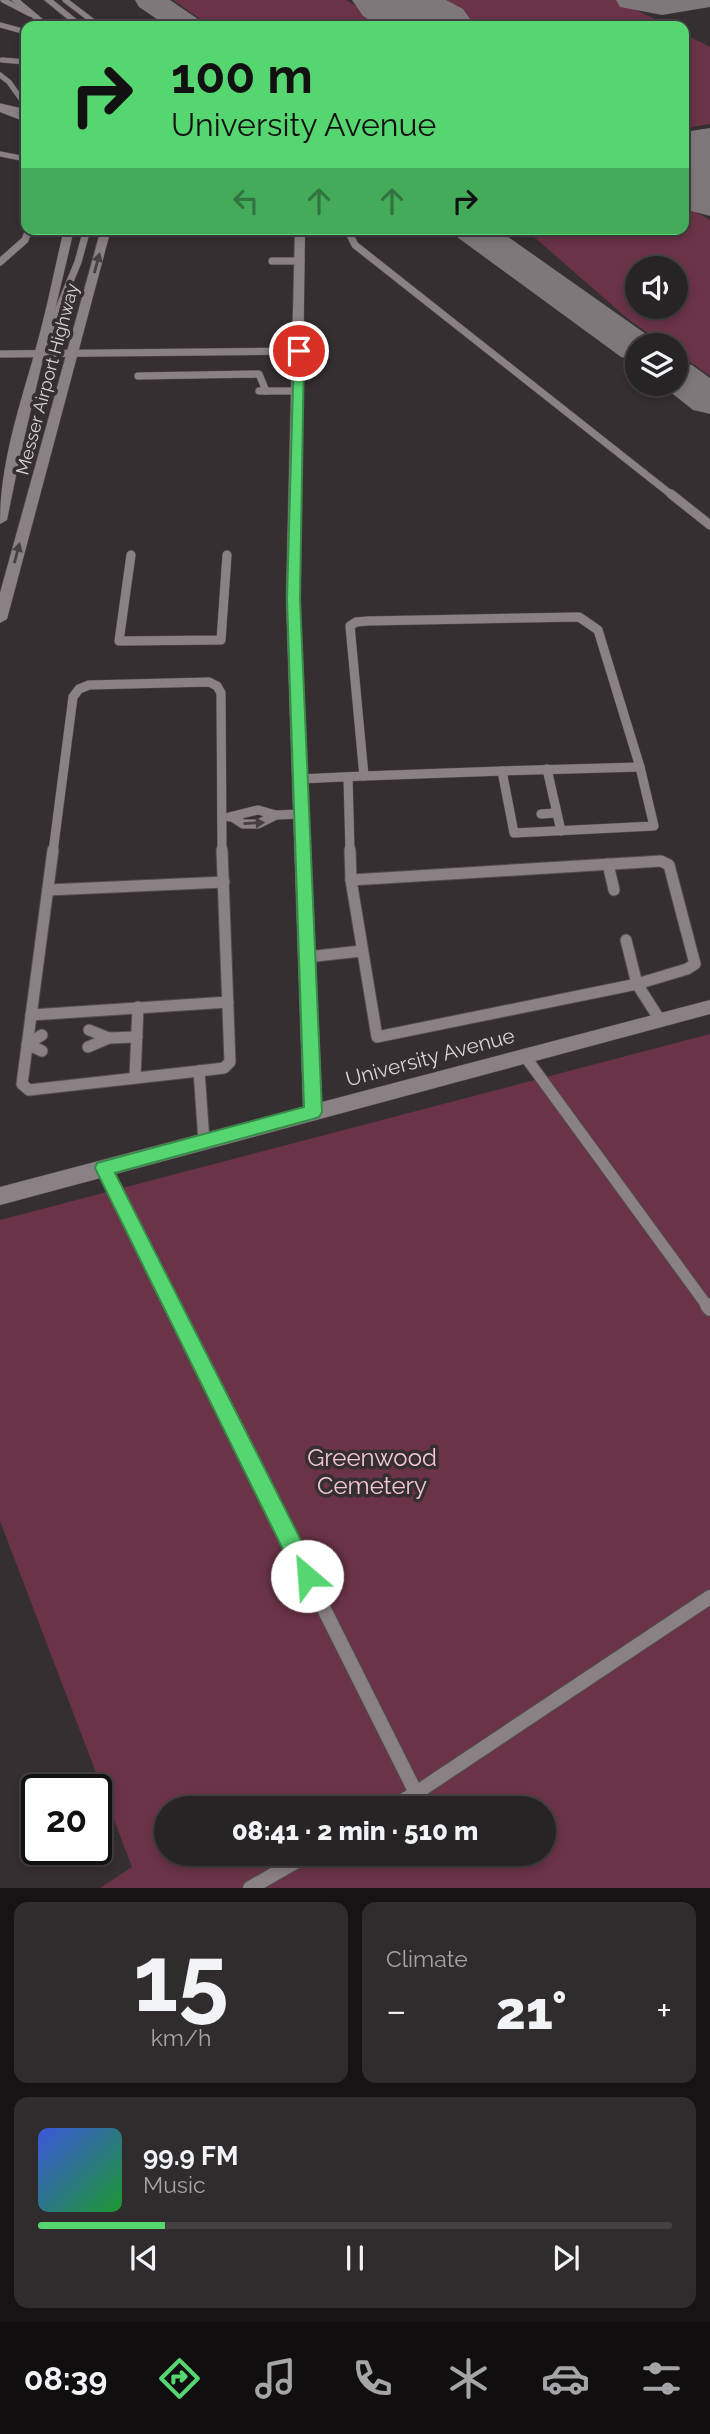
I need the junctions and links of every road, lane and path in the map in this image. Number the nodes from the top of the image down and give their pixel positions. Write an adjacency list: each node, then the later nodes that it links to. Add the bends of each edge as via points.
1 (3, 0): 5 (lane)
2 (15, 0): 5 (street)
3 (48, 0): 7 (street)
4 (65, 0): 8 (lane)
5 (30, 14): 6 (street)
6 (40, 21)
7 (75, 21)
8 (92, 21)
9 (0, 25): 10 (lane)
10 (21, 31)
11 (1, 60): 12 (lane)
12 (21, 62)
13 (0, 75): 14 (lane, via 12,82)
14 (21, 100)
15 (0, 108): 16 (lane); 17 (street)
16 (21, 111)
17 (21, 117)
18 (0, 154): 19 (lane)
19 (21, 158)
20 (27, 235): 28 (lane)
21 (68, 235): 31 (street, Messer Airport Highway)
22 (85, 235): 31 (lane, Messer Airport Highway)
23 (104, 235): 32 (street, Messer Airport Highway, one-way to 23)
24 (300, 235): 27 (street)
25 (349, 235): 36 (lane, via 355,245)
26 (272, 261): 27 (lane)
27 (301, 261): 29 (street)
28 (0, 262)
29 (299, 351): 32 (lane); 34 (street)
30 (0, 354): 31 (lane)
31 (40, 354): 32 (lane); 35 (street, Messer Airport Highway, via 23,409)
32 (70, 355): 39 (street, Messer Airport Highway, one-way to 32)
33 (138, 376): 34 (lane, via 258,374 262,391)
34 (298, 391): 45 (street, via 293,599)
35 (0, 520)
36 (710, 525)
37 (131, 555): 38 (lane, via 119,641 220,640)
38 (227, 555)
39 (0, 619)
40 (640, 767): 41 (lane); 44 (lane, via 598,630 590,622 579,617 368,621 350,626); 50 (lane, via 654,826)
41 (547, 769): 42 (lane); 46 (lane)
42 (502, 771): 44 (lane); 50 (lane, via 514,833)
43 (348, 777): 44 (lane); 45 (lane); 52 (lane)
44 (364, 777)
45 (300, 779): 47 (street)
46 (556, 813): 48 (lane); 50 (lane)
47 (301, 814): 49 (lane, via 276,815 258,824); 58 (street)
48 (541, 814)
49 (227, 817): 53 (lane); 54 (lane, via 218,686 209,682 100,684 79,689 73,697)
50 (561, 831)
51 (608, 864): 52 (lane); 55 (lane); 59 (lane, via 660,861 669,865 695,964)
52 (351, 880): 57 (lane)
53 (224, 882): 54 (lane); 60 (lane)
54 (48, 890): 63 (lane)
55 (614, 890)
56 (626, 940): 59 (lane)
57 (361, 951): 58 (lane); 59 (lane, via 377,1037)
58 (307, 957): 75 (street)
59 (637, 984): 64 (lane)
60 (228, 1002): 61 (lane); 73 (lane, via 230,1062 224,1068)
61 (138, 1007): 63 (lane); 67 (lane)
62 (710, 1007): 64 (street, University Avenue)
63 (31, 1015): 69 (lane)
64 (660, 1020): 72 (street, University Avenue)
65 (89, 1030): 68 (lane)
66 (42, 1035): 69 (lane)
67 (137, 1037): 68 (lane); 74 (lane)
68 (109, 1038): 70 (lane)
69 (27, 1044): 71 (lane); 74 (lane, via 22,1084 29,1090)
70 (88, 1047)
71 (42, 1051)
72 (524, 1055): 75 (street, University Avenue); 79 (lane)
73 (199, 1071): 74 (lane); 76 (lane)
74 (135, 1078)
75 (313, 1112): 76 (street, University Avenue)
76 (204, 1142): 77 (street, University Avenue)
77 (104, 1168): 78 (street, University Avenue); 81 (lane)
78 (0, 1196)
79 (710, 1309)
80 (710, 1597): 81 (lane)
81 (416, 1793): 82 (lane)
82 (411, 1796)
83 (288, 1866): 84 (lane)
84 (250, 1888)

